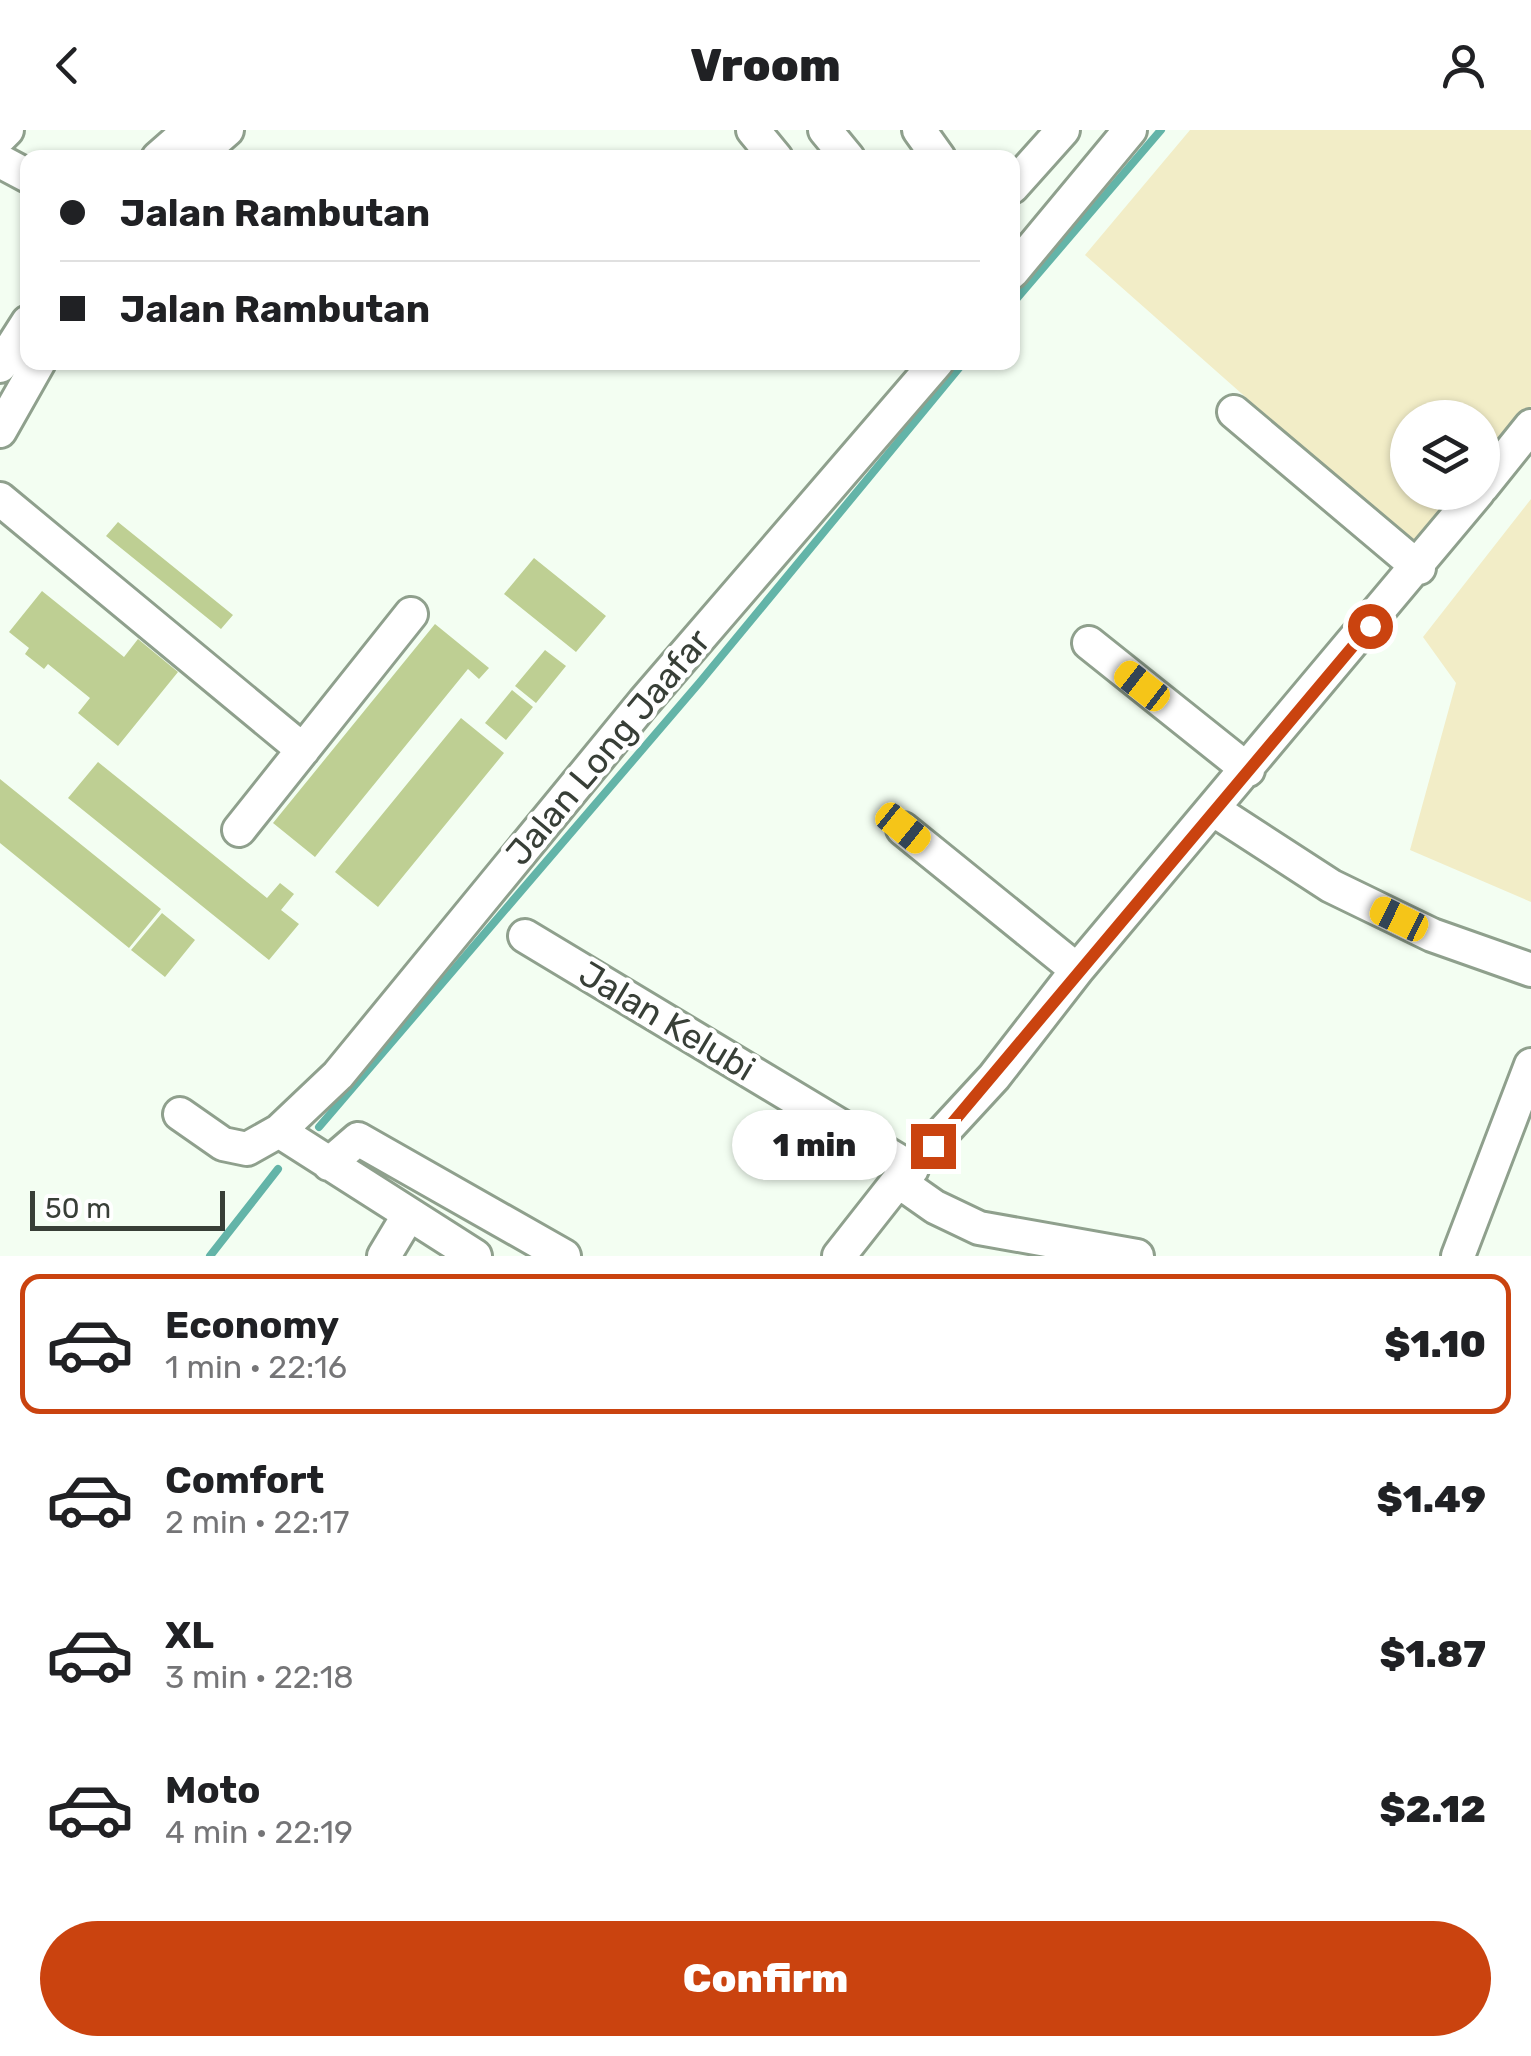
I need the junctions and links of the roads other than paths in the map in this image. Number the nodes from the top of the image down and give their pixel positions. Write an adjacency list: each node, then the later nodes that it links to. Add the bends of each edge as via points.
1 (7, 130): 8 (street)
2 (190, 130): 9 (street)
3 (227, 130): 10 (street)
4 (753, 130): 11 (street)
5 (824, 130): 12 (street)
6 (1063, 130): 13 (street)
7 (1130, 130): 14 (street)
8 (0, 137)
9 (167, 150)
10 (204, 150)
11 (769, 150)
12 (841, 150)
13 (1020, 178)
14 (1020, 259)
15 (20, 335): 16 (street)
16 (0, 366)
17 (35, 370): 21 (street)
18 (931, 370): 38 (street, Jalan Long Jaafar, via 644,702 338,1075)
19 (1234, 412): 25 (street)
20 (1531, 426): 22 (street)
21 (0, 432)
22 (1500, 465)
23 (0, 498): 28 (street)
24 (1464, 510): 25 (street)
25 (1419, 568): 29 (street)
26 (410, 614): 28 (street)
27 (1089, 643): 29 (street)
28 (303, 750): 32 (street)
29 (1248, 770): 30 (street)
30 (1214, 810): 34 (street); 35 (street, via 1331,886 1432,935)
31 (903, 828): 34 (street)
32 (238, 830)
33 (525, 936): 40 (street, Jalan Kelubi)
34 (1076, 970): 40 (street, via 994,1077)
35 (1531, 970)
36 (1531, 1065): 47 (street)
37 (180, 1114): 38 (street, via 222,1144 247,1149)
38 (278, 1131): 39 (street)
39 (329, 1164): 41 (street); 44 (street, via 358,1140)
40 (905, 1175): 45 (street); 46 (street, Jalan Kelubi, via 935,1207 980,1228)
41 (408, 1216): 42 (street); 43 (street)
42 (384, 1256)
43 (475, 1256)
44 (564, 1256)
45 (838, 1256)
46 (1137, 1256)
47 (1458, 1256)

